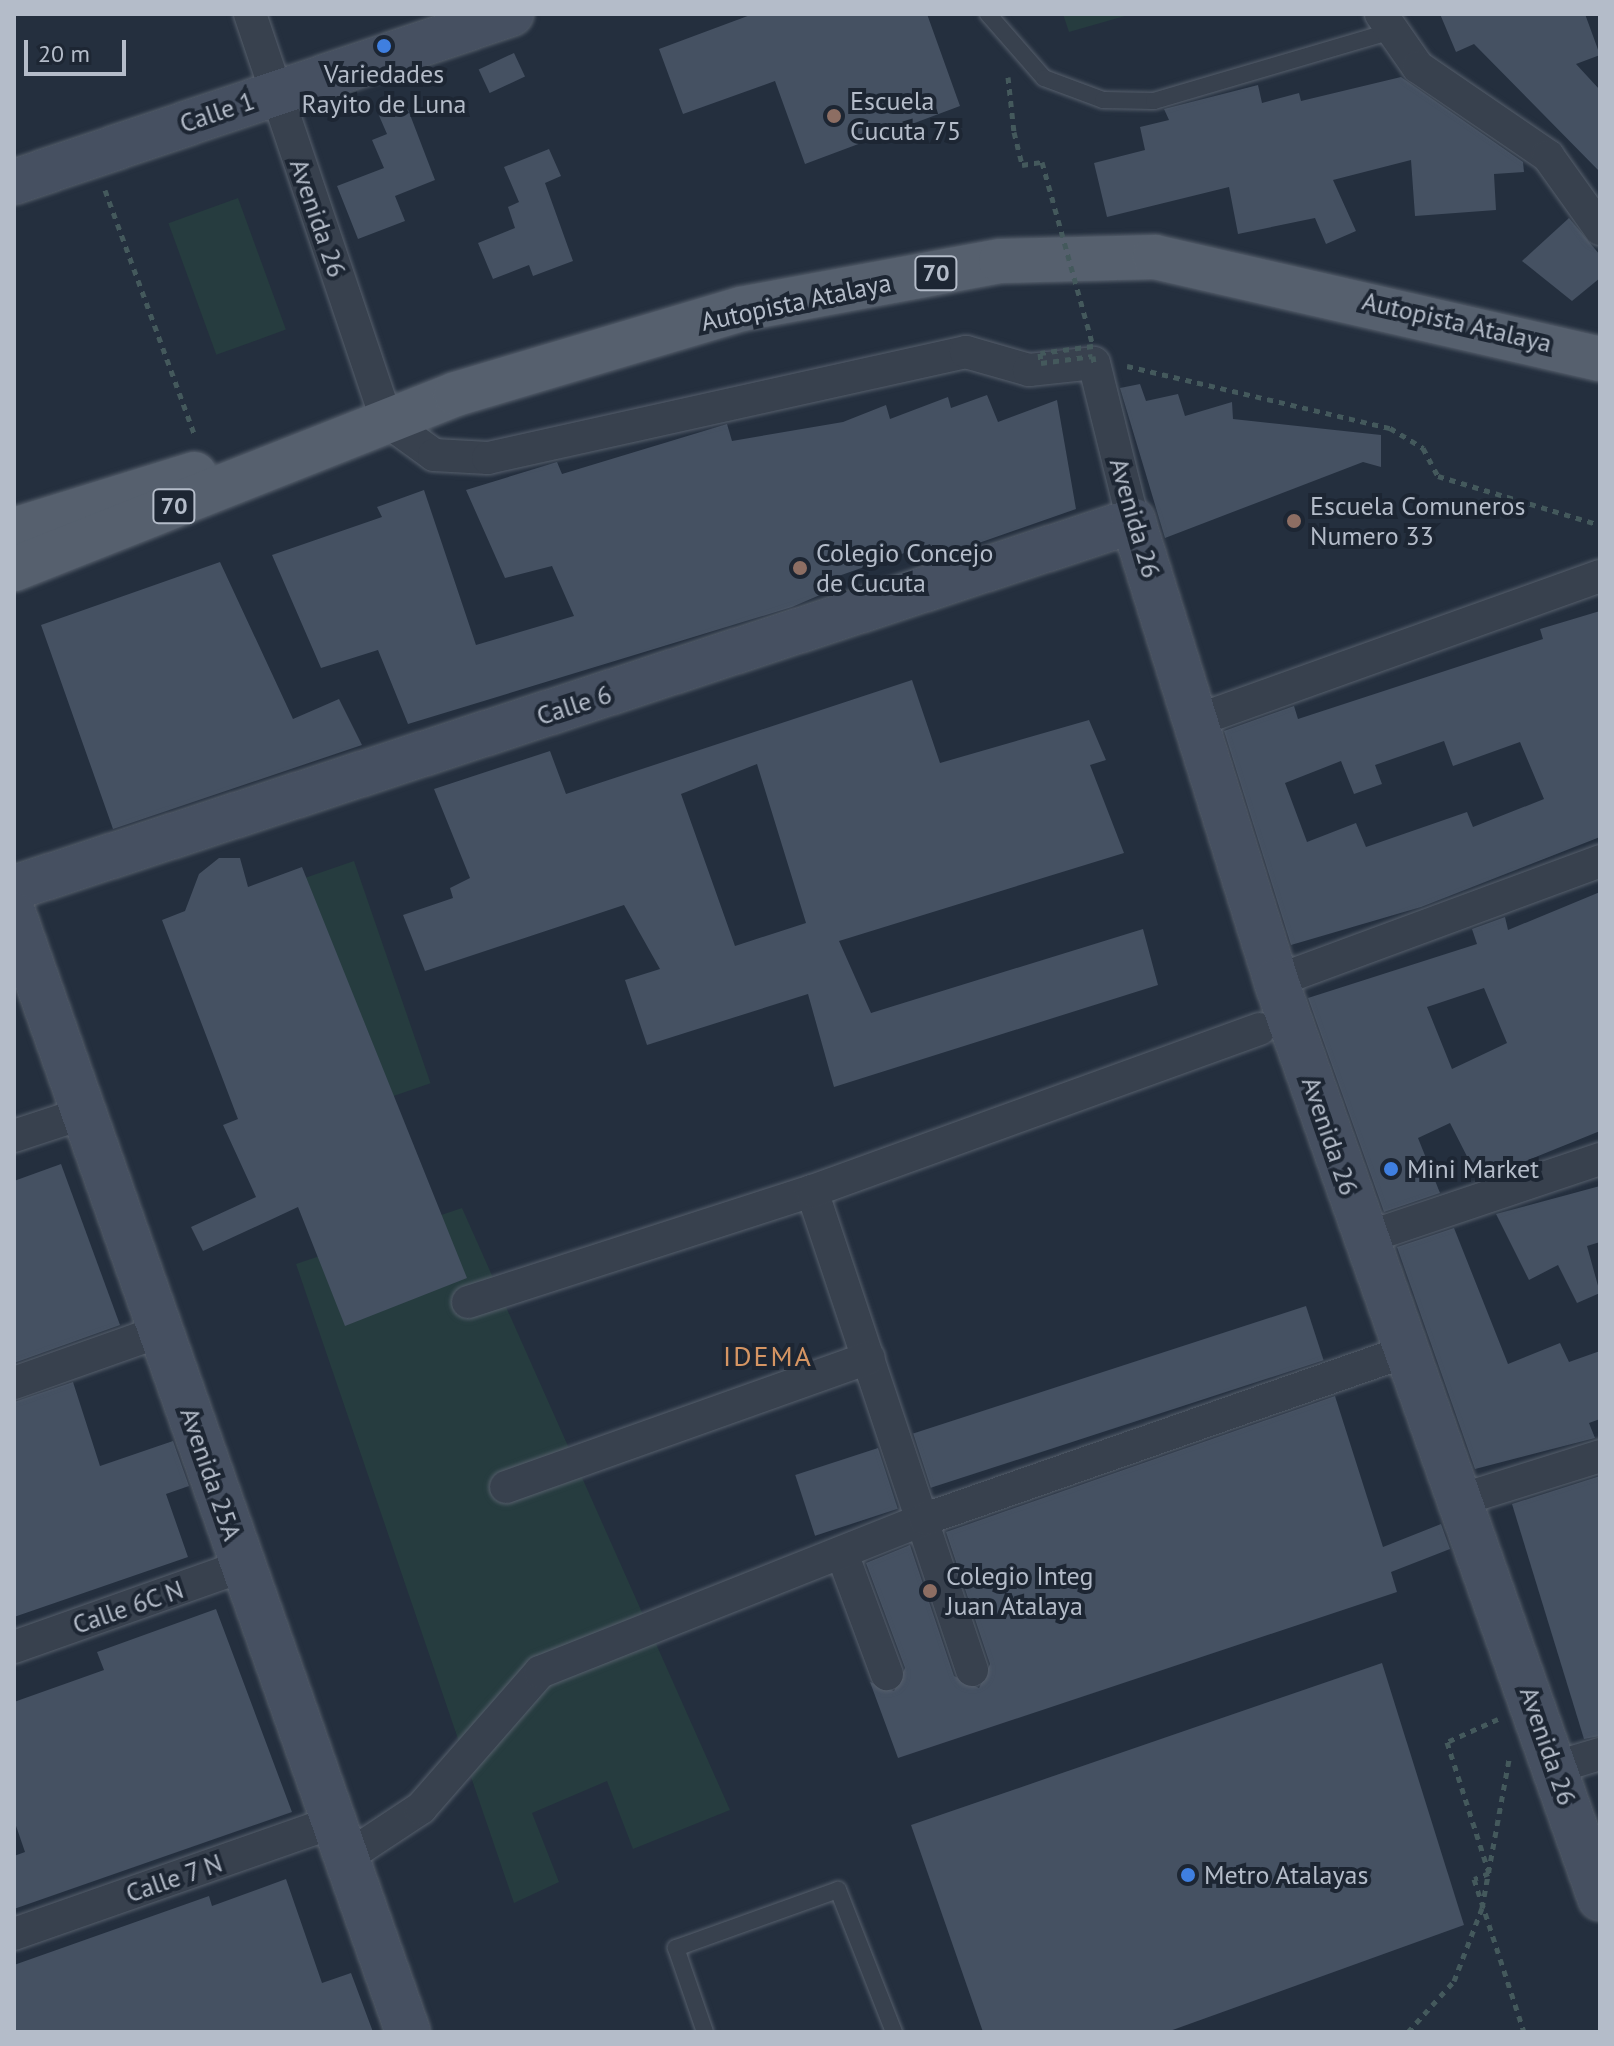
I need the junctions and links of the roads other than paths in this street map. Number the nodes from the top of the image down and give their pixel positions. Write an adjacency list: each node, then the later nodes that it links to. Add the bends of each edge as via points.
1 (250, 14): 5 (street, Avenida 26)
2 (511, 14): 5 (street, Calle 1)
3 (988, 14): 4 (lane, via 1005,41 1044,78 1103,100 1154,101)
4 (1385, 23): 7 (street, via 1418,67 1548,156)
5 (276, 92): 6 (street, Calle 1); 9 (street, Avenida 26)
6 (14, 182)
7 (1600, 229)
8 (1600, 359): 9 (main road, Autopista Atalaya / 70, via 1155,257 1001,261 741,309)
9 (387, 421): 10 (main road, Autopista Atalaya / 70); 11 (street, Avenida 26, via 434,455 488,458 966,352 1029,370 1108,364)
10 (333, 441): 12 (main road, Autopista Atalaya / 70, via 208,471); 13 (main road, Autopista Atalaya / 70)
11 (1133, 521): 15 (street, Avenida 26); 17 (street, Calle 6)
12 (14, 530)
13 (14, 569)
14 (1600, 576): 15 (street)
15 (1198, 720): 19 (street, Avenida 26)
16 (1600, 861): 19 (street)
17 (14, 888)
18 (14, 915): 21 (street, Avenida 25A)
19 (1276, 981): 25 (street, Avenida 26)
20 (1260, 1029): 24 (street)
21 (84, 1113): 22 (street); 27 (street, Avenida 25A)
22 (14, 1136)
23 (1600, 1159): 25 (street)
24 (812, 1191): 26 (street); 29 (street)
25 (1365, 1238): 28 (street, Avenida 26)
26 (468, 1302)
27 (161, 1331): 30 (street); 36 (street, Avenida 25A)
28 (1407, 1351): 33 (street, Avenida 26); 34 (street, Calle 7 N)
29 (869, 1358): 32 (street); 34 (street)
30 (14, 1383)
31 (1600, 1456): 33 (street)
32 (506, 1487)
33 (1463, 1499): 41 (street, Avenida 26)
34 (925, 1519): 35 (street, Calle 7 N); 38 (street)
35 (843, 1556): 39 (street); 42 (street, Calle 7 N, via 540,1672 421,1808)
36 (243, 1566): 37 (street, Calle 6C N); 42 (street, Avenida 25A)
37 (14, 1647)
38 (972, 1670)
39 (887, 1674)
40 (1600, 1754): 41 (street)
41 (1556, 1767): 43 (street, Avenida 26)
42 (340, 1840): 44 (street, Calle 7 N); 45 (street, Avenida 25A)
43 (1600, 1898)
44 (14, 1934)
45 (408, 2032)
46 (705, 2032): 47 (lane, via 676,1948 838,1890)
47 (894, 2032)

